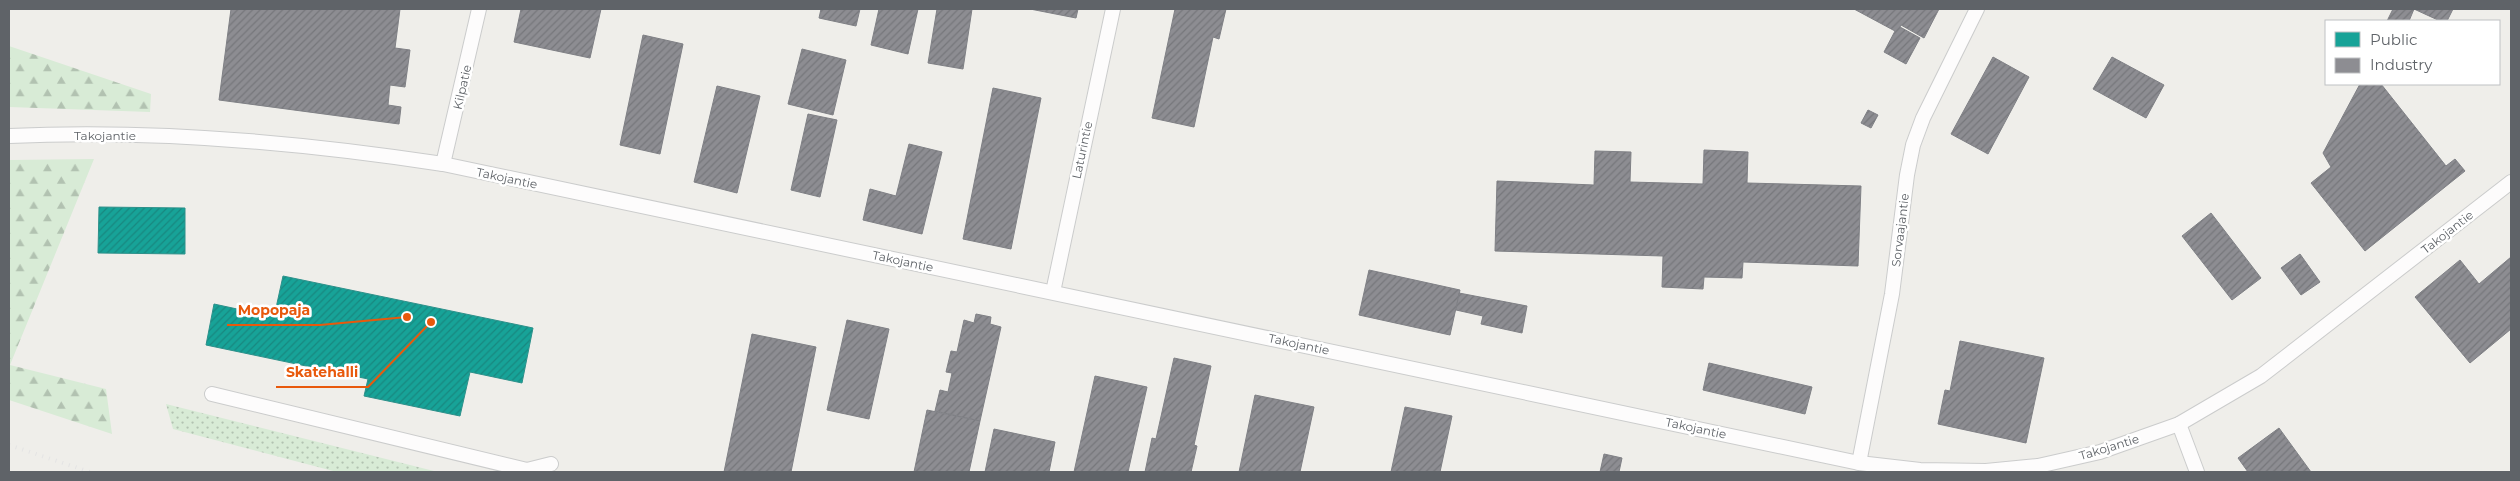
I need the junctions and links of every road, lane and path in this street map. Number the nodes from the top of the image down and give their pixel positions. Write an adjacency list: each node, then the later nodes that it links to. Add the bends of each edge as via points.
1 (479, 9): 5 (street, Kilpatie)
2 (1113, 9): 7 (street, Laturintie)
3 (1978, 9): 10 (street, Sorvaajantie, via 1923,118 1913,145 1892,294)
4 (9, 136): 5 (street, Takojantie, via 257,140)
5 (443, 164): 7 (street, Takojantie)
6 (2511, 182): 9 (street, Takojantie, via 2261,376)
7 (1053, 292): 10 (street, Takojantie)
8 (212, 394): 11 (street, via 527,470)
9 (2179, 424): 10 (street, Takojantie, via 2100,452 2038,466 1986,471 1920,470); 12 (street)
10 (1859, 463)
11 (550, 464)
12 (2197, 472)

